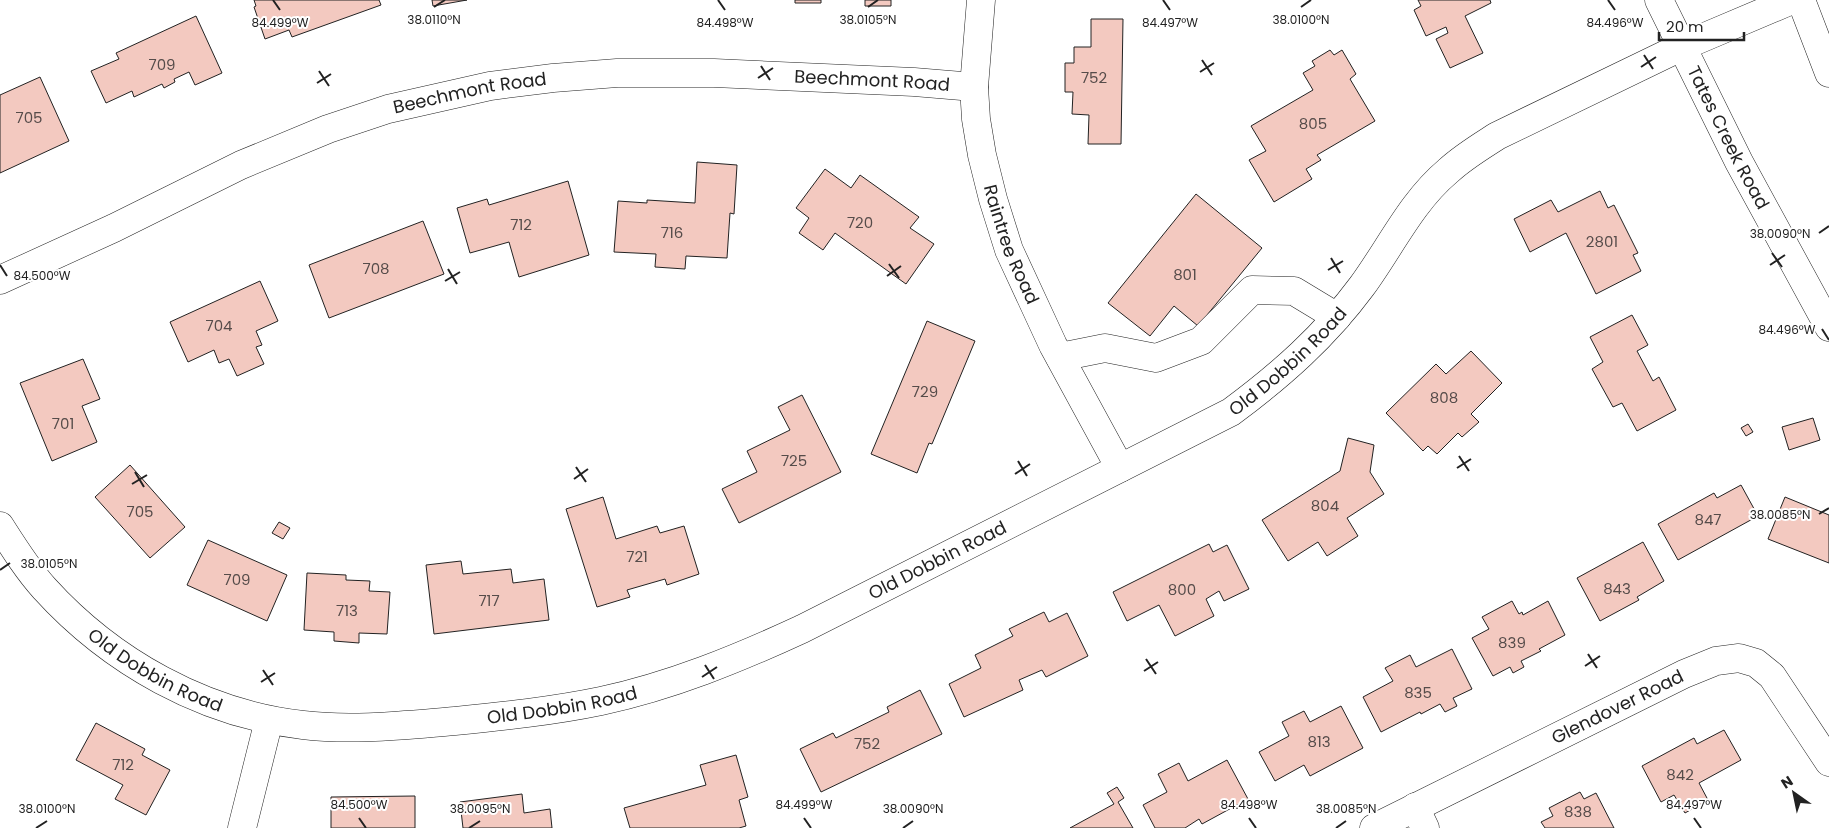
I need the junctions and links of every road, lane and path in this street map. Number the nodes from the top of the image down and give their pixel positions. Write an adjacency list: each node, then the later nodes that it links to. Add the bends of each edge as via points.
1 (981, 0): 7 (street, Raintree Road)
2 (1659, 0): 5 (street, Tates Creek Road)
3 (1792, 0): 5 (street, Old Dobbin Road)
4 (1801, 0): 6 (street)
5 (1681, 47): 9 (street, Old Dobbin Road, via 1497,136 1447,171 1402,225 1362,286); 10 (street, Tates Creek Road)
6 (1829, 74)
7 (974, 87): 8 (street, Beechmont Road, via 714,73 617,73 490,86 388,109 328,128 241,164 114,228); 11 (street, Raintree Road, via 982,154 1006,242)
8 (0, 280)
9 (1337, 317): 11 (street, via 1294,291 1252,290 1201,341 1156,358 1105,348); 12 (street, Old Dobbin Road, via 1272,382 1231,412)
10 (1829, 327)
11 (1060, 357): 12 (street, Raintree Road)
12 (1120, 468): 14 (street, Old Dobbin Road, via 802,629 741,656 654,687 601,701 513,716 390,726 305,725)
13 (0, 526): 14 (street, Old Dobbin Road, via 44,588 123,657 175,688)
14 (269, 720): 17 (street)
15 (1829, 762): 16 (street, Glendover Road, via 1772,676 1756,663 1739,658 1716,661 1684,674)
16 (1420, 818): 18 (street, Glendover Road)
17 (242, 828)
18 (1374, 828)

